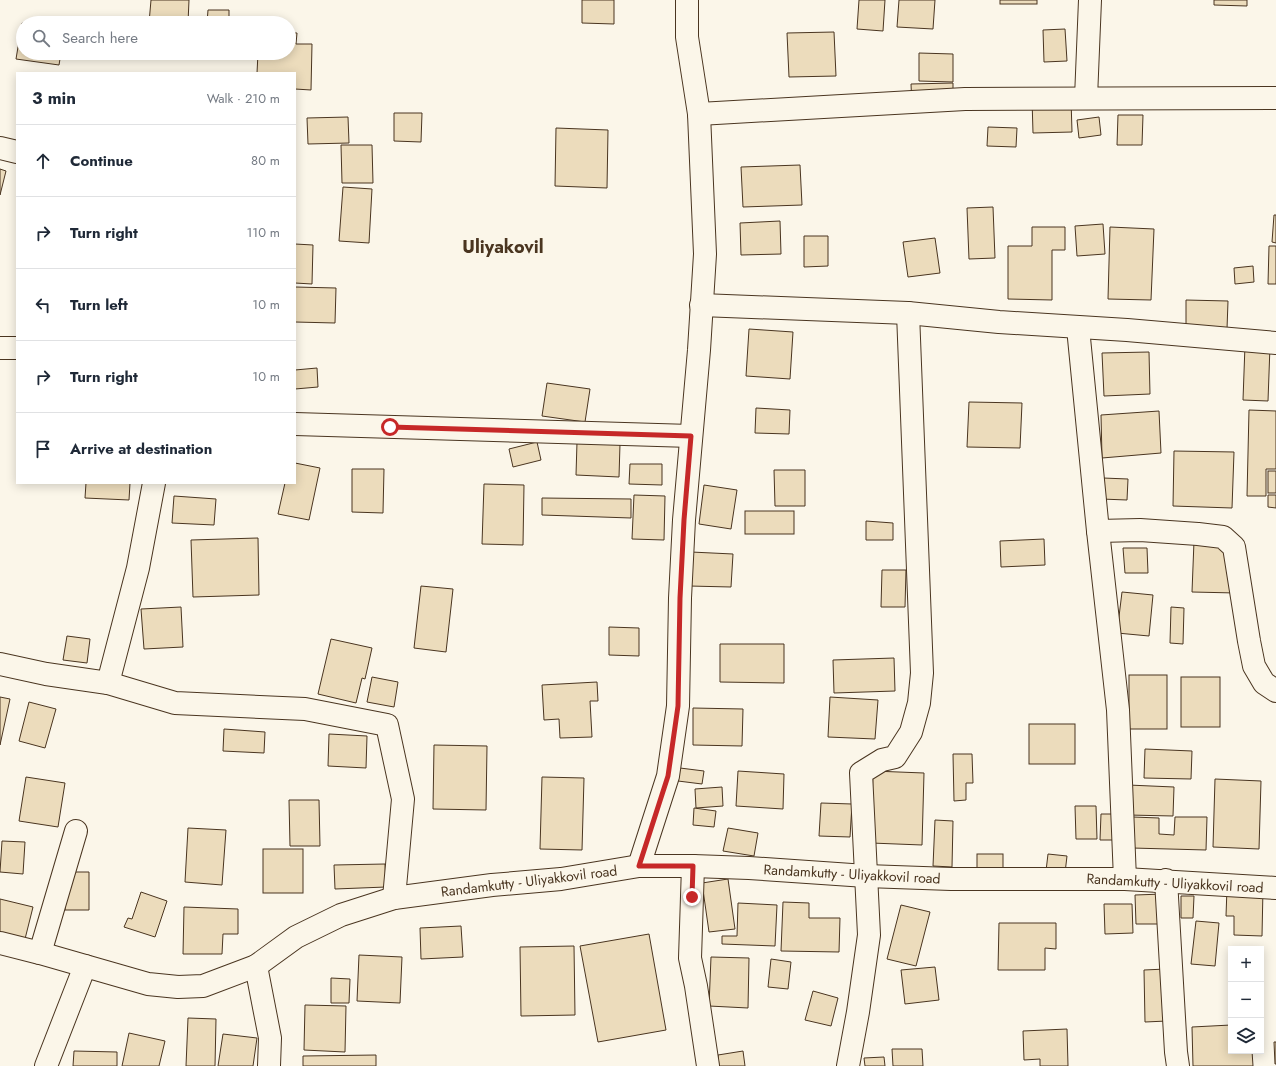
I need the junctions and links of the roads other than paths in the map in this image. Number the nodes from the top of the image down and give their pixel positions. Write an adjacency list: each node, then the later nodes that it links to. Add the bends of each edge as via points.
1 (687, 0): 5 (street, via 687,37)
2 (1090, 0): 3 (street)
3 (1086, 98): 4 (street); 5 (street, via 965,99)
4 (1276, 98)
5 (699, 114): 8 (street, via 705,254)
6 (0, 148): 7 (street)
7 (16, 152)
8 (702, 305): 9 (street); 15 (street)
9 (908, 313): 10 (street); 24 (street, via 922,673 919,703 911,732 895,757 882,760 861,773)
10 (1078, 328): 11 (street); 17 (street)
11 (1276, 343)
12 (0, 348): 13 (street)
13 (16, 348)
14 (296, 424): 15 (street)
15 (691, 436): 22 (street, via 680,598 678,706 668,776)
16 (154, 484): 19 (street, via 138,568)
17 (1098, 531): 20 (street, via 1140,530 1223,537 1234,547 1254,666 1264,683); 25 (street, via 1118,710)
18 (0, 664): 19 (street)
19 (108, 683): 28 (street, via 175,703 305,709 387,725 403,799)
20 (1276, 691)
21 (76, 831): 30 (street)
22 (639, 866): 23 (street, Randamkutty - Uliyakkovil road); 28 (street, Randamkutty - Uliyakkovil road, via 561,879)
23 (693, 866): 24 (street, Randamkutty - Uliyakkovil road); 35 (street, via 690,958)
24 (866, 876): 25 (street, Randamkutty - Uliyakkovil road, via 951,879); 36 (street, via 869,935)
25 (1125, 879): 26 (street, Randamkutty - Uliyakkovil road)
26 (1166, 880): 27 (street, Randamkutty - Uliyakkovil road); 37 (street)
27 (1276, 888)
28 (394, 898): 32 (street, Randamkutty - Uliyakkovil road, via 341,915 296,937)
29 (0, 943): 30 (street, Randamkutty - Uliyakkovil road)
30 (40, 953): 31 (street, Randamkutty - Uliyakkovil road)
31 (85, 966): 32 (street, Randamkutty - Uliyakkovil road, via 148,984 178,987 203,986); 33 (street)
32 (256, 966): 34 (street, via 270,1038)
33 (46, 1066)
34 (269, 1066)
35 (708, 1066)
36 (848, 1066)
37 (1178, 1066)

